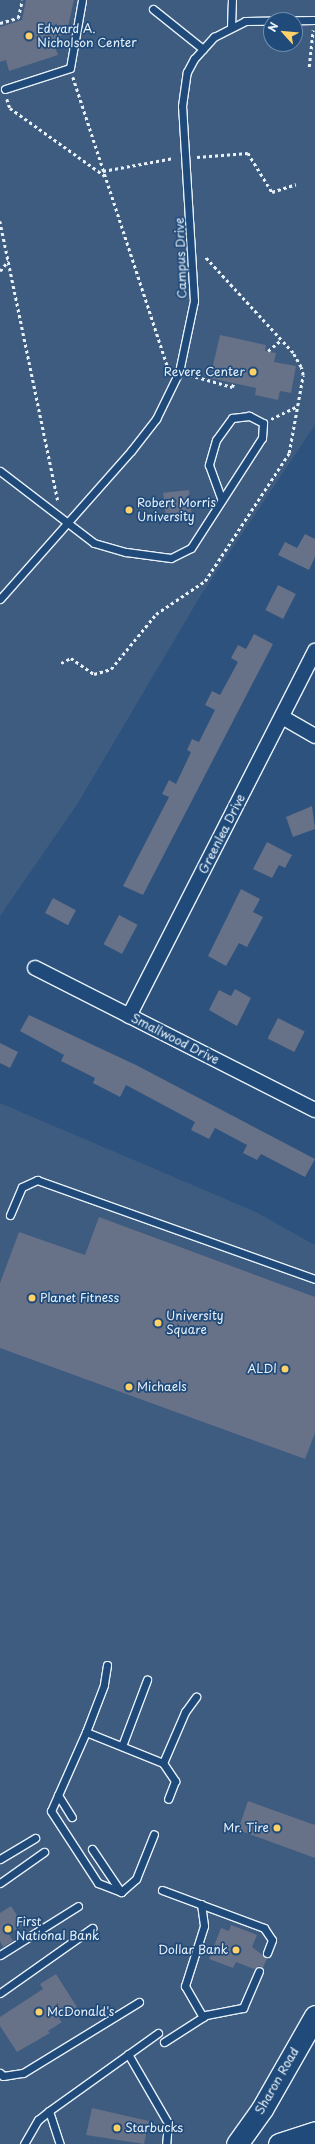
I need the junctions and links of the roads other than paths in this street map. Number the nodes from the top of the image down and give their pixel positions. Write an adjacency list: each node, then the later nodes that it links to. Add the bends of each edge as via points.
1 (82, 0): 7 (lane, via 70,68)
2 (232, 0): 5 (lane)
3 (153, 9): 6 (lane)
4 (315, 20): 5 (lane, Campus Drive, via 268,19)
5 (231, 27): 6 (lane, Campus Drive)
6 (203, 49): 10 (lane, Campus Drive, via 187,72 182,106 194,266 190,337 174,384 156,419)
7 (5, 90)
8 (0, 472): 10 (lane)
9 (222, 500): 9 (lane, via 262,438 262,423 249,416 232,418 216,440 209,465); 10 (lane, via 191,548 172,558 126,552 94,543)
10 (66, 523): 11 (lane, Campus Drive)
11 (0, 599)
12 (315, 651): 13 (street, Greenlea Drive)
13 (282, 717): 14 (street); 16 (street, Greenlea Drive)
14 (315, 736)
15 (35, 968): 16 (street, Smallwood Drive)
16 (129, 1016): 17 (street, Smallwood Drive)
17 (315, 1110)
18 (10, 1215): 19 (lane, via 22,1187 37,1180)
19 (315, 1279)
20 (107, 1665): 23 (lane, via 104,1685)
21 (147, 1680): 24 (lane)
22 (196, 1697): 25 (lane, via 185,1712)
23 (86, 1732): 24 (lane); 26 (lane)
24 (122, 1746): 25 (lane)
25 (163, 1763): 27 (lane, via 175,1781)
26 (58, 1795): 28 (lane); 36 (lane, via 51,1811 98,1883)
27 (168, 1799)
28 (72, 1817)
29 (154, 1834): 36 (lane, via 136,1879)
30 (35, 1838): 33 (lane)
31 (92, 1849): 36 (lane)
32 (44, 1852): 34 (lane)
33 (0, 1859)
34 (0, 1883)
35 (162, 1890): 37 (lane)
36 (121, 1892)
37 (202, 1904): 40 (lane, via 264,1928 272,1940); 46 (lane, via 204,1926 184,1986)
38 (78, 1906): 41 (lane)
39 (92, 1928): 43 (lane)
40 (267, 1953)
41 (0, 1955)
42 (259, 1971): 46 (lane, via 243,2008)
43 (0, 1993)
44 (139, 2002): 50 (lane, via 23,2073 3,2076)
45 (315, 2016): 56 (street, Sharon Road, via 262,2109)
46 (203, 2017): 48 (lane)
47 (158, 2033): 49 (lane)
48 (164, 2042)
49 (128, 2054): 51 (lane); 55 (lane, via 168,2123)
50 (0, 2073)
51 (49, 2111): 53 (lane, via 38,2120); 54 (lane)
52 (315, 2132): 57 (street)
53 (24, 2144)
54 (60, 2144)
55 (166, 2144)
56 (237, 2144)
57 (279, 2144)

